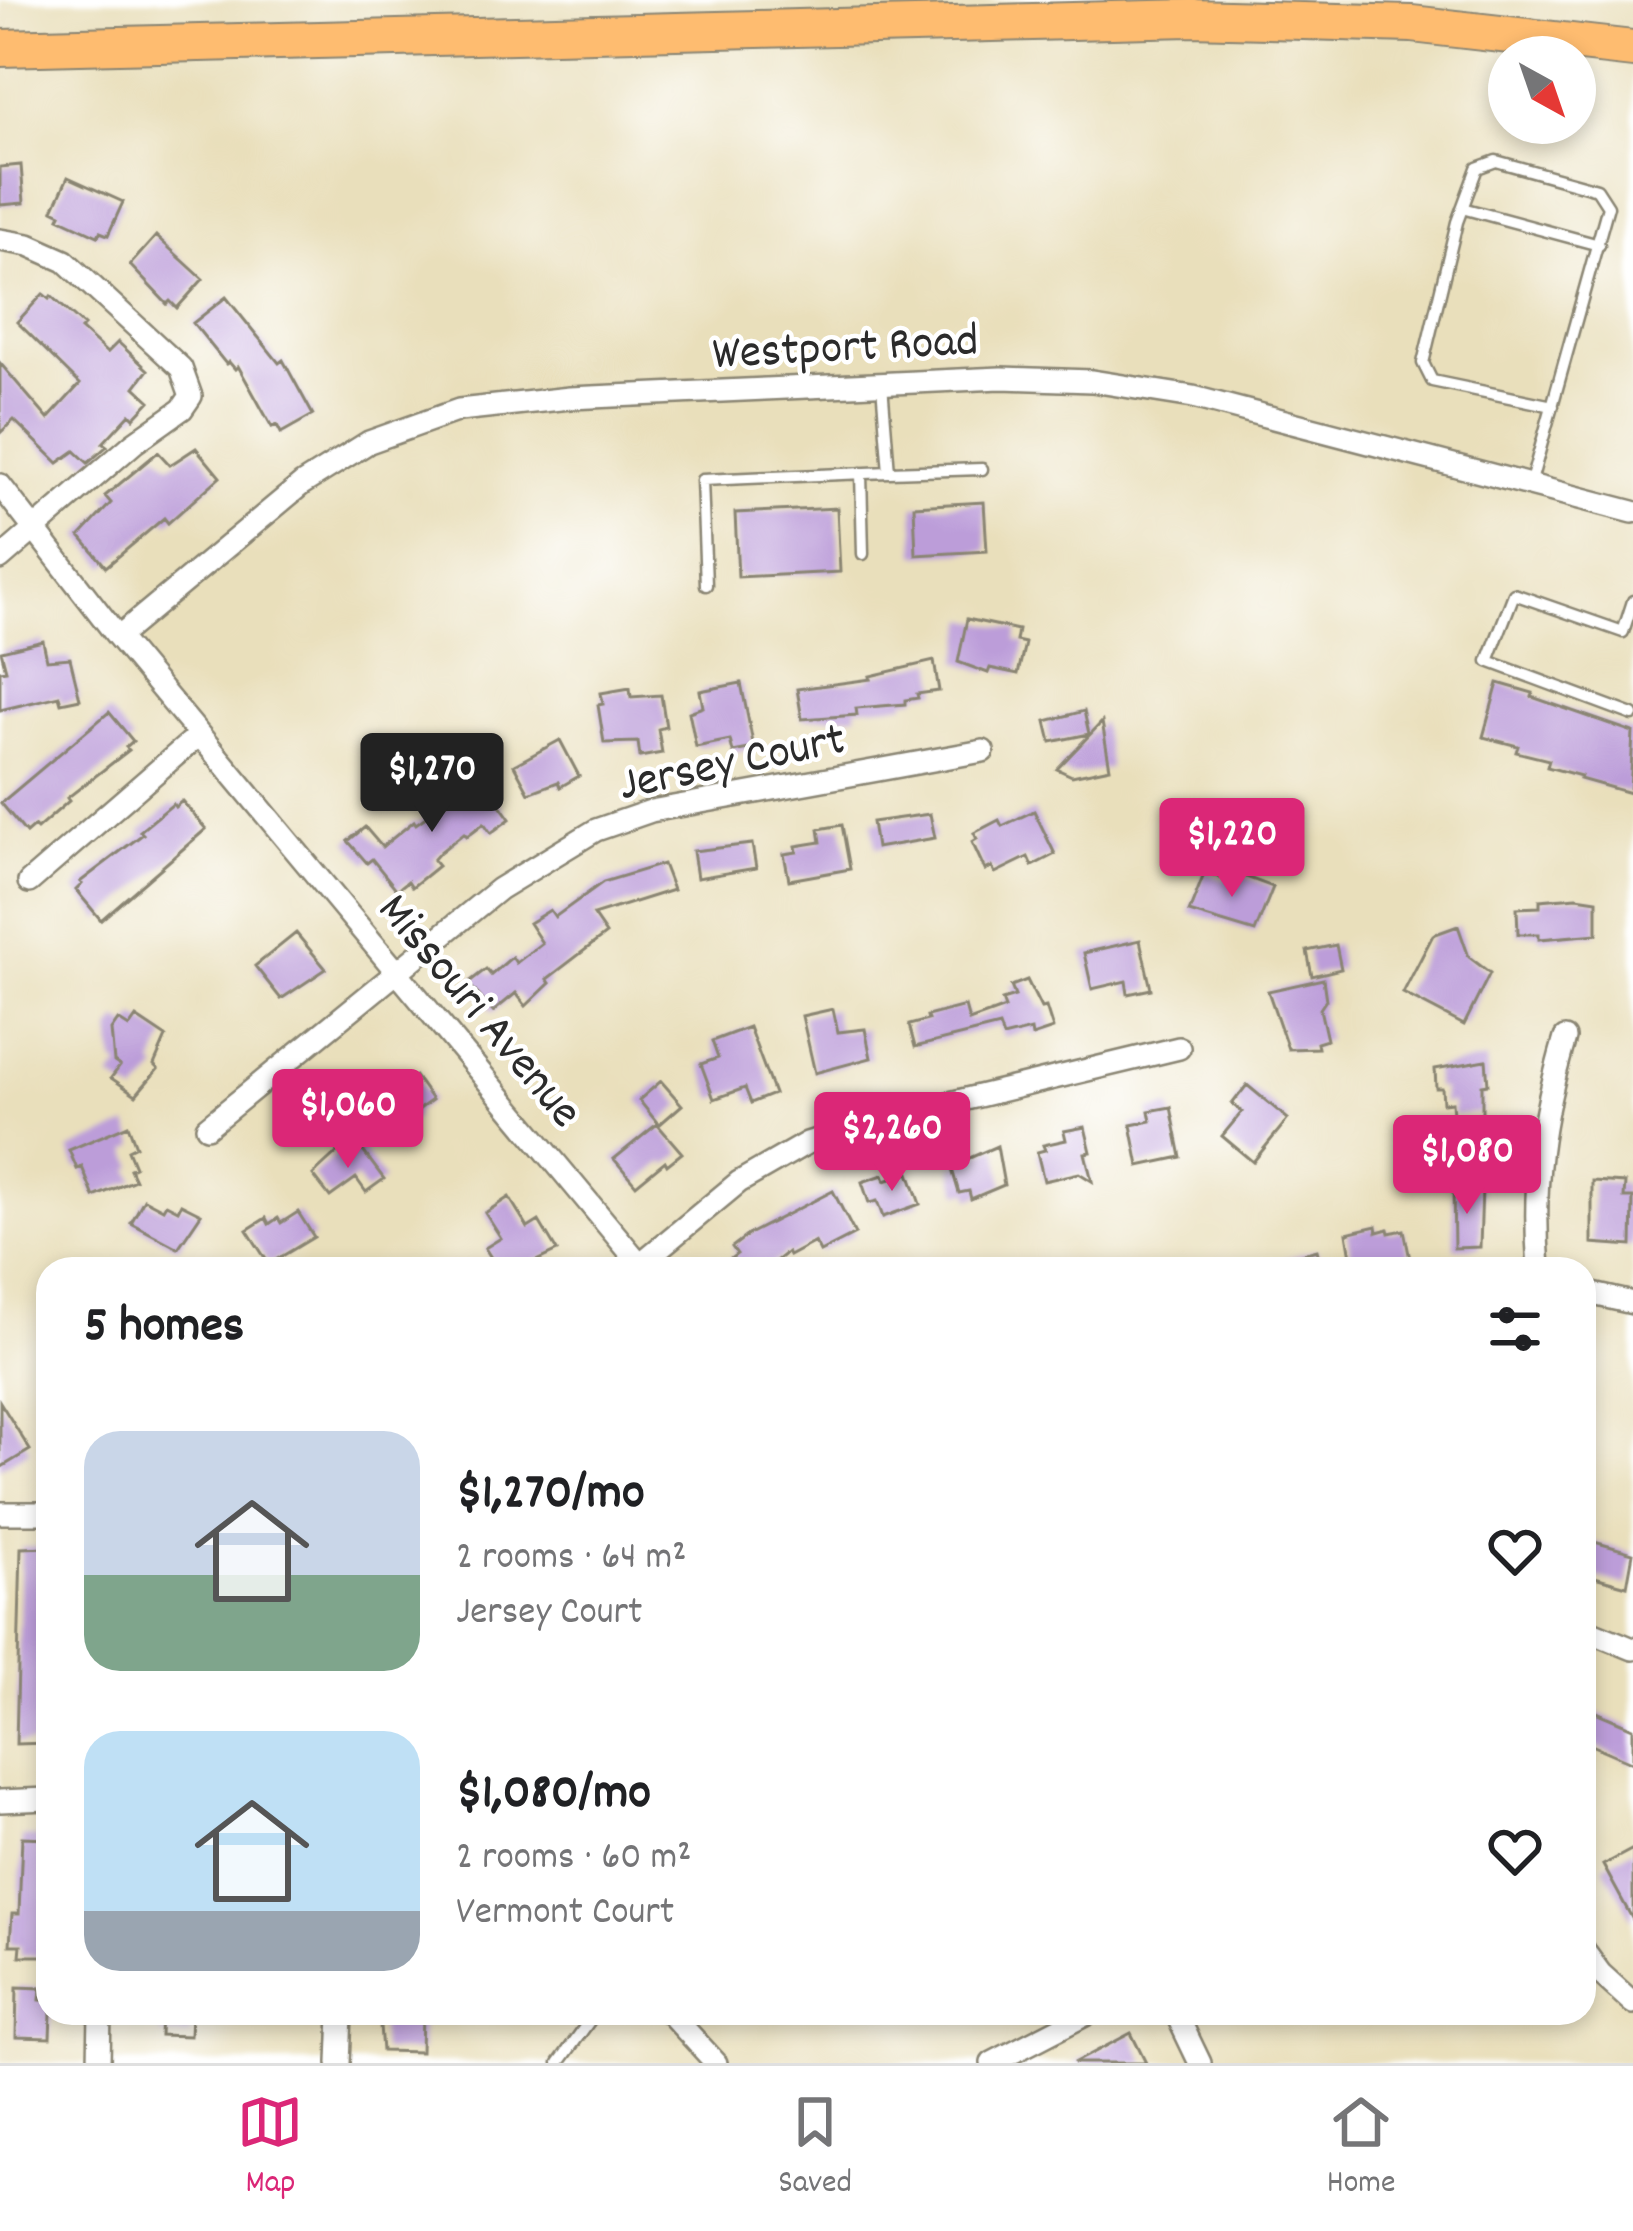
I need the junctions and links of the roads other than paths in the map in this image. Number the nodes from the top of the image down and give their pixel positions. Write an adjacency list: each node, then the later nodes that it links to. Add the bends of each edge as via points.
1 (0, 48): 2 (highway, via 1236,18 1412,24)
2 (1633, 49)
3 (1462, 208): 5 (lane); 5 (lane, via 1477,168 1496,160 1597,189 1608,206); 7 (lane, via 1423,364 1432,381)
4 (0, 240): 14 (street, via 65,261 182,368 191,396)
5 (1599, 245): 7 (lane)
6 (882, 384): 9 (lane); 12 (street, Westport Road, via 1139,386); 19 (street, Westport Road, via 459,410 369,442 302,484)
7 (1552, 406): 12 (lane)
8 (982, 469): 9 (lane)
9 (889, 472): 10 (lane)
10 (861, 473): 15 (lane); 17 (lane, via 703,480)
11 (0, 485): 14 (street, Missouri Avenue)
12 (1529, 485): 13 (street, Westport Road)
13 (1633, 512)
14 (36, 530): 16 (street); 19 (street, Missouri Avenue)
15 (863, 554)
16 (0, 559)
17 (706, 585)
18 (1633, 601): 20 (lane, via 1623,632 1514,594 1488,661)
19 (118, 637): 21 (street, Missouri Avenue)
20 (1633, 715)
21 (199, 735): 23 (street); 24 (street, Missouri Avenue)
22 (982, 751): 24 (street, Jersey Court, via 651,811 596,830 499,889)
23 (29, 882)
24 (398, 972): 27 (street, Jersey Court); 28 (street, Missouri Avenue)
25 (1565, 1037): 30 (street, via 1539,1140)
26 (1178, 1048): 29 (street, via 807,1143 739,1182)
27 (207, 1127)
28 (631, 1257)
29 (653, 1257)
30 (1539, 1257)
31 (1596, 1295): 32 (street)
32 (1633, 1303)
33 (0, 1513): 34 (street)
34 (36, 1513)
35 (1596, 1634): 36 (street)
36 (1633, 1649)
37 (36, 1800): 38 (street)
38 (0, 1801)
39 (1596, 1978): 40 (street)
40 (1633, 2002)
41 (100, 2025): 47 (street)
42 (341, 2025): 48 (street)
43 (587, 2025): 49 (lane)
44 (681, 2025): 50 (street)
45 (1066, 2025): 51 (street)
46 (1182, 2025): 52 (street)
47 (99, 2063)
48 (339, 2063)
49 (559, 2063)
50 (716, 2063)
51 (992, 2063)
52 (1200, 2063)

